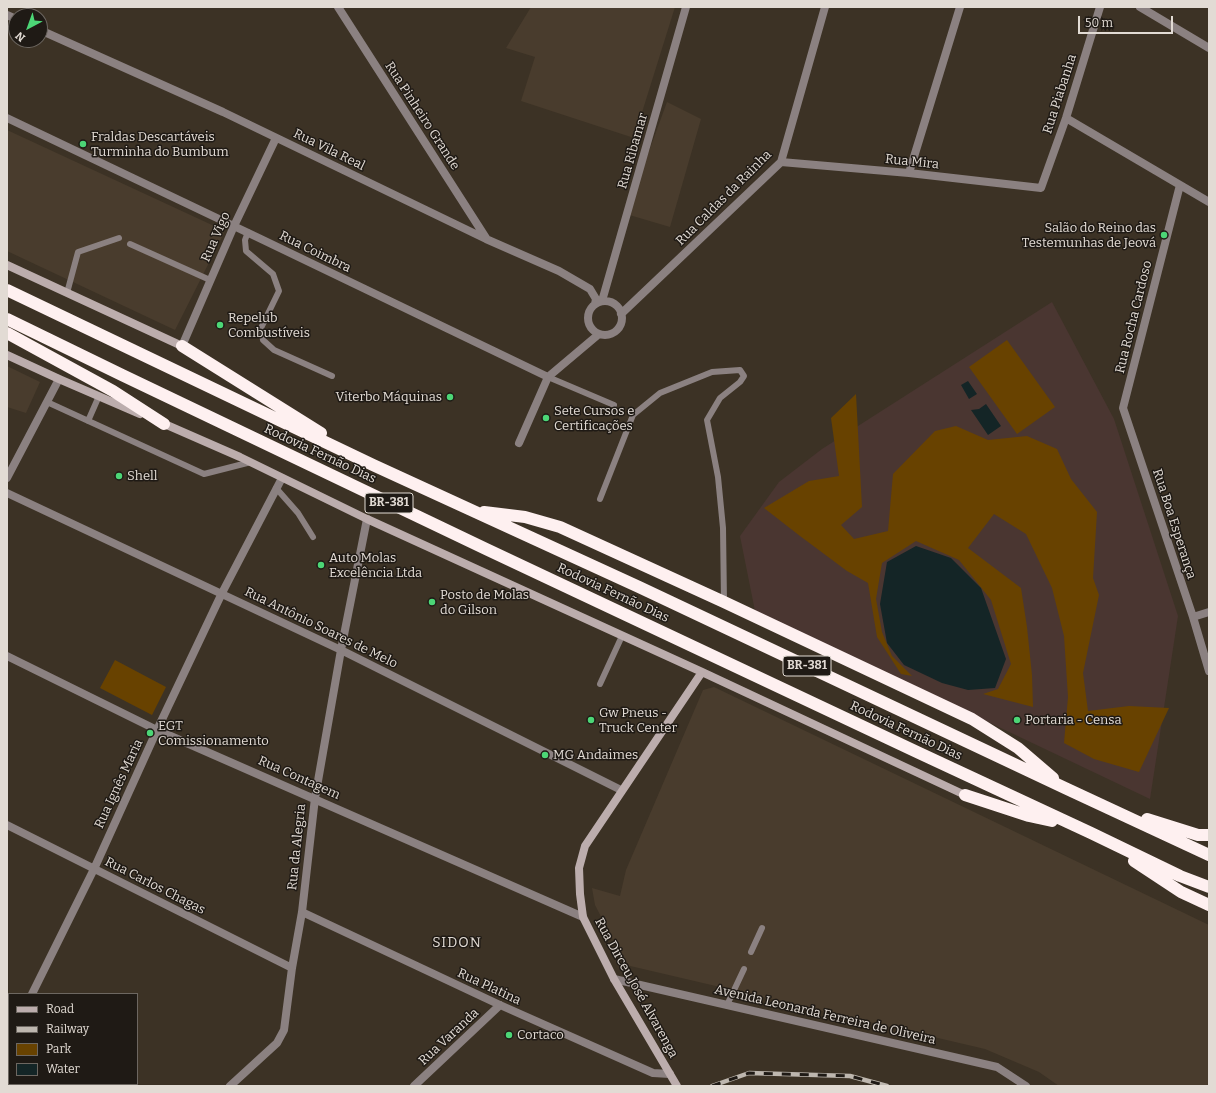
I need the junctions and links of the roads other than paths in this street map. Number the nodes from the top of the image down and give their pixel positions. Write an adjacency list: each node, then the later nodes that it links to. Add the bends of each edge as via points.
1 (338, 7): 20 (street, Rua Pinheiro Grande)
2 (686, 7): 26 (street, Rua Ribamar)
3 (825, 7): 12 (street, Rua Caldas da Rainha)
4 (960, 7): 13 (street)
5 (1100, 7): 10 (street, Rua Piabanha)
6 (1140, 7): 8 (street)
7 (48, 34): 11 (street, Rua Vila Real)
8 (1209, 48)
9 (7, 118): 17 (street, Rua Coimbra)
10 (1066, 118): 14 (street); 15 (street, Rua Piabanha)
11 (276, 138): 17 (street, Rua Vigo); 20 (street, Rua Vila Real)
12 (781, 162): 13 (street, Rua Mira); 27 (street, Rua Caldas da Rainha)
13 (909, 173): 15 (street, Rua Mira)
14 (1180, 185): 16 (street); 39 (street, Rua Rocha Cardoso)
15 (1041, 188)
16 (1209, 202)
17 (234, 226): 18 (street, Rua Coimbra); 23 (street, Rua Vigo)
18 (248, 232): 33 (lane, via 245,240 246,251 273,274 279,291 261,328 263,340 274,350); 34 (street, Rua Coimbra)
19 (119, 238): 25 (lane, via 78,252)
20 (486, 239): 26 (street, Rua Vila Real, via 559,271 590,289)
21 (130, 244): 23 (lane)
22 (7, 265): 25 (main road, BR-381)
23 (210, 280): 31 (street, Rua Vigo)
24 (7, 290): 44 (highway, Rodovia Fernão Dias / BR-381)
25 (67, 293): 31 (main road, BR-381)
26 (599, 303): 27 (street, via 607,301 616,305); 30 (street, via 589,312 588,317 591,327)
27 (621, 314): 30 (street, via 618,329 609,334)
28 (7, 319): 69 (highway, Rodovia Fernão Dias / BR-381, via 360,489)
29 (7, 333): 41 (highway, via 113,391)
30 (599, 334): 34 (street)
31 (182, 346): 44 (highway, BR-381)
32 (7, 355): 35 (main road, BR-381)
33 (332, 376)
34 (548, 377): 38 (lane, Rua Coimbra); 42 (street)
35 (59, 379): 36 (main road, BR-381); 37 (street)
36 (99, 396): 40 (lane); 41 (main road, BR-381)
37 (47, 402): 40 (lane); 45 (street)
38 (614, 405)
39 (1123, 408): 56 (street, Rua Boa Esperança)
40 (88, 421): 43 (lane, via 204,474)
41 (164, 424): 43 (main road, BR-381)
42 (519, 443)
43 (251, 462): 46 (main road, BR-381)
44 (373, 465): 50 (highway, Rodovia Fernão Dias / BR-381)
45 (7, 478)
46 (282, 478): 47 (street, Rua Ignês Maria); 51 (main road, BR-381)
47 (276, 488): 52 (lane, via 298,513); 53 (street, Rua Ignês Maria)
48 (7, 493): 53 (street, Rua Antônio Soares de Melo)
49 (600, 499): 54 (lane, via 633,415 660,393 712,372 740,370 744,376 720,398 707,420 718,477 723,528)
50 (472, 510): 54 (highway, via 525,516 560,527); 64 (highway, Rodovia Fernão Dias / BR-381)
51 (367, 519): 57 (main road, BR-381); 58 (street, Rua da Alegria)
52 (313, 537)
53 (222, 593): 58 (street, Rua Antônio Soares de Melo); 63 (street, Rua Ignês Maria)
54 (724, 602): 64 (highway, via 972,719 1018,748)
55 (1209, 612): 56 (street)
56 (1193, 617): 60 (street, Rua Boa Esperança)
57 (622, 636): 61 (main road, BR-381); 62 (lane)
58 (341, 650): 65 (street, Rua Antônio Soares de Melo); 67 (street, Rua da Alegria)
59 (7, 656): 63 (street, Rua Contagem)
60 (1209, 671)
61 (702, 672): 65 (main road, Rua Dirceu José Alvarenga); 66 (main road, BR-381)
62 (600, 684)
63 (157, 730): 67 (street, Rua Contagem); 74 (street, Rua Ignês Maria)
64 (1065, 788): 68 (highway, Rodovia Fernão Dias / BR-381)
65 (621, 790): 78 (main road, Rua Dirceu José Alvarenga, via 585,846 579,868)
66 (965, 795): 69 (highway, BR-381, via 1029,816)
67 (315, 798): 77 (street, Rua da Alegria); 78 (street, Rua Contagem)
68 (1101, 805): 72 (highway, via 1198,835); 73 (highway, Rodovia Fernão Dias / BR-381)
69 (1066, 822): 71 (highway, Rodovia Fernão Dias / BR-381)
70 (7, 825): 74 (street, Rua Carlos Chagas)
71 (1091, 833): 75 (highway, Rodovia Fernão Dias / BR-381, via 1180,876); 76 (highway, via 1181,892)
72 (1209, 835)
73 (1209, 855)
74 (94, 869): 81 (street, Rua Carlos Chagas); 84 (street, Rua Ignês Maria)
75 (1209, 887)
76 (1209, 905)
77 (302, 912): 81 (street, Rua da Alegria); 85 (street, Rua Platina)
78 (583, 917): 83 (main road, Rua Dirceu José Alvarenga)
79 (762, 928): 80 (lane)
80 (751, 952)
81 (292, 968): 88 (street, Rua da Alegria, via 284,1030 277,1043)
82 (744, 969): 86 (lane)
83 (614, 979): 86 (street, Avenida Leonarda Ferreira de Oliveira); 87 (main road, Rua Dirceu José Alvarenga)
84 (32, 993)
85 (500, 1005): 87 (street, Rua Platina, via 653,1073); 89 (street, Rua Varanda)
86 (727, 1005): 91 (street, Avenida Leonarda Ferreira de Oliveira, via 997,1067)
87 (670, 1074): 90 (main road, Rua Dirceu José Alvarenga)
88 (230, 1086)
89 (414, 1086)
90 (677, 1086)
91 (1026, 1086)

